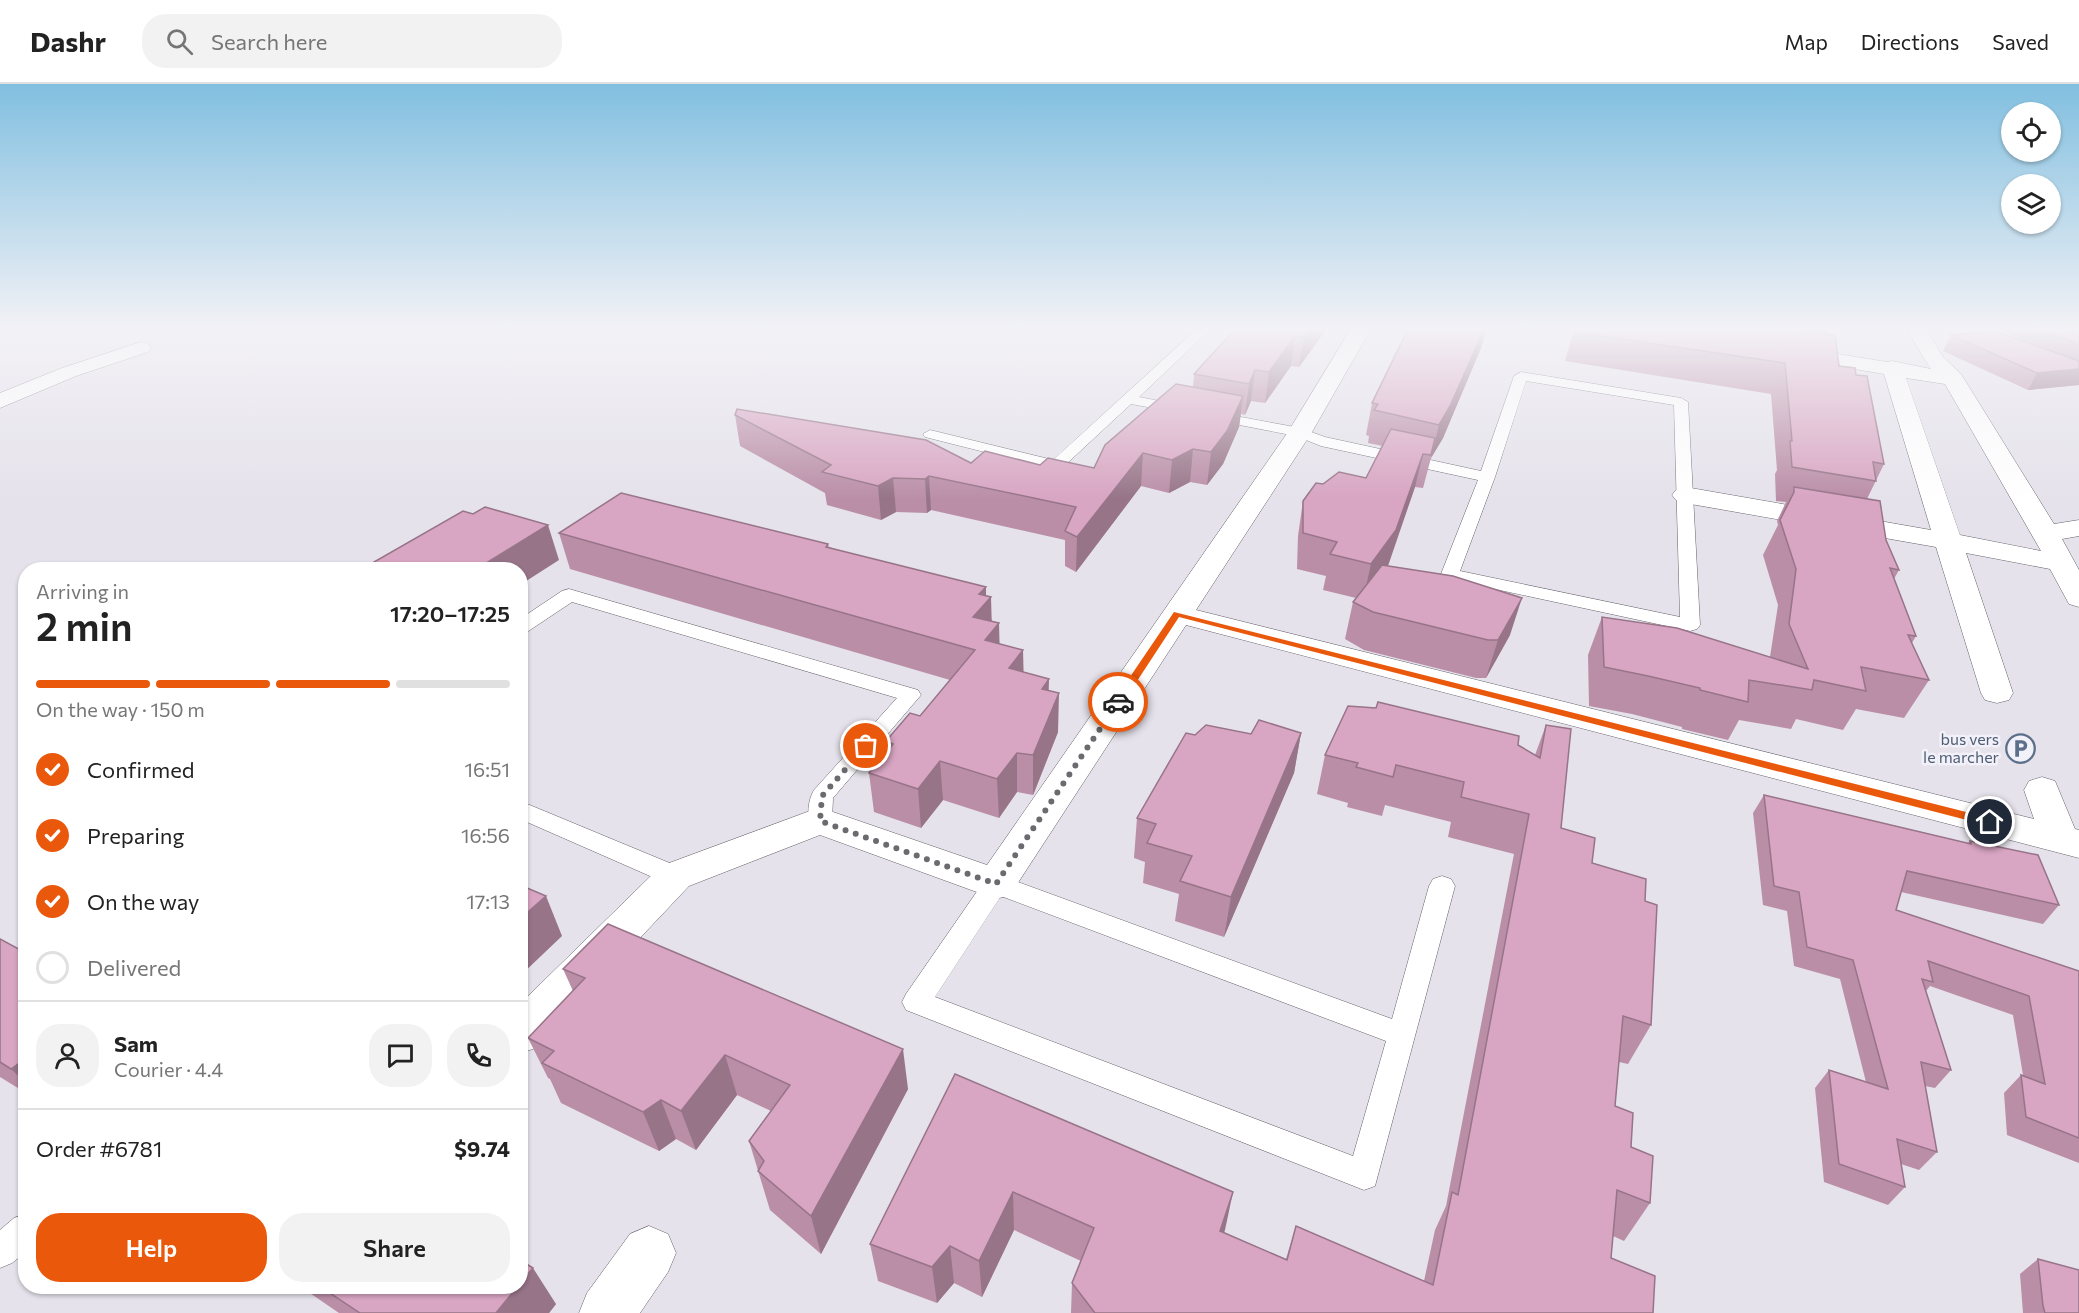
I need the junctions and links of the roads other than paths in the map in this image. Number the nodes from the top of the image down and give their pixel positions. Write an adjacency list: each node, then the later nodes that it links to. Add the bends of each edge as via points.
1 (40, 384): 9 (street)
2 (1144, 384): 8 (lane)
3 (1328, 384): 10 (street)
4 (1518, 384): 12 (lane)
5 (1572, 384): 13 (lane, via 1681,402)
6 (1898, 384): 16 (street)
7 (1956, 384): 15 (street)
8 (1128, 399): 10 (lane); 11 (lane, via 1056,465)
9 (0, 401)
10 (1300, 432): 12 (lane, via 1331,444); 19 (street)
11 (930, 434)
12 (1487, 477): 13 (lane, via 1450,574 1690,625)
13 (1685, 495): 16 (street)
14 (2079, 528): 15 (street)
15 (2046, 533): 17 (street)
16 (1948, 541): 17 (street); 21 (street)
17 (2061, 563): 18 (street)
18 (2079, 598)
19 (1177, 614): 25 (street); 27 (street)
20 (528, 623): 24 (lane, via 569,595 911,695 822,796)
21 (1997, 693)
22 (2042, 790): 25 (street)
23 (528, 812): 26 (lane)
24 (820, 821): 26 (street); 27 (street)
25 (2070, 842)
26 (675, 876): 29 (street)
27 (996, 884): 30 (lane); 30 (lane, via 916,1002 1364,1174)
28 (1442, 886): 30 (lane)
29 (528, 1026)
30 (1402, 1035)
31 (18, 1236): 32 (lane)
32 (0, 1251)
33 (649, 1253): 34 (street)
34 (607, 1313)

